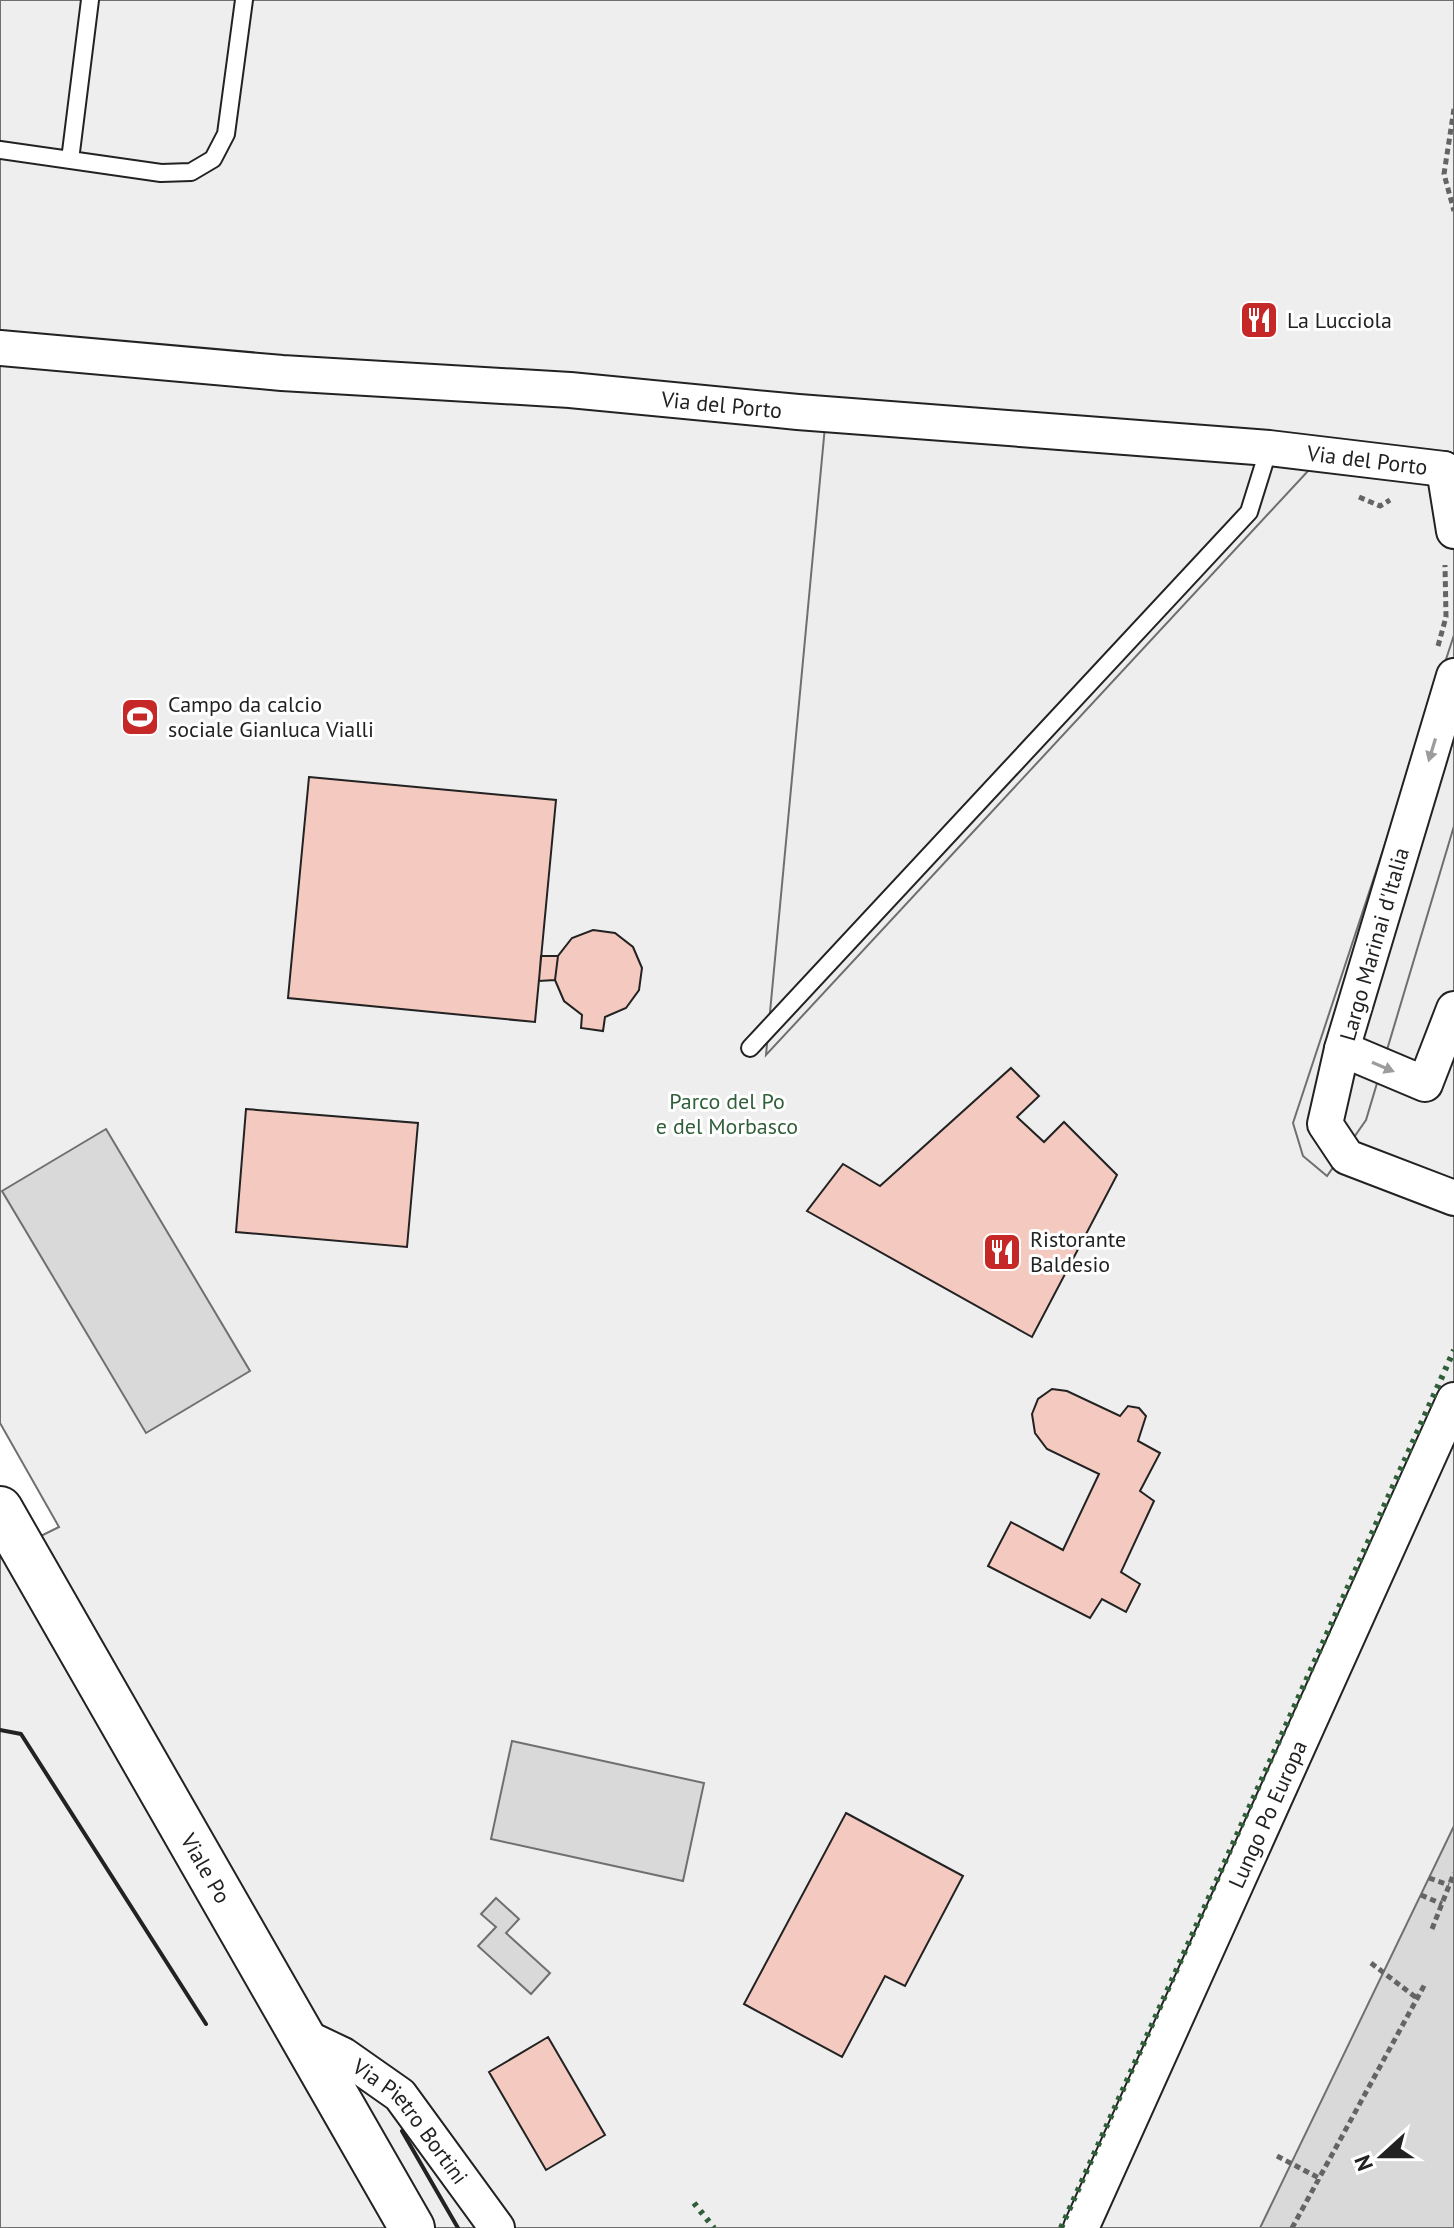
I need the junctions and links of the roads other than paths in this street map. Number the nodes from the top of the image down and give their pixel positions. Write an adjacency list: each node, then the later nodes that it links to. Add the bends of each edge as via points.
1 (90, 0): 4 (lane)
2 (244, 0): 4 (lane, via 226,134 213,159 191,172 161,173)
3 (0, 150): 4 (lane)
4 (70, 160)
5 (0, 348): 6 (street, Via del Porto)
6 (1269, 448): 7 (street, Via del Porto); 11 (lane, via 1249,512)
7 (1451, 468): 8 (street)
8 (1454, 531)
9 (1454, 676): 12 (street, Largo Marinai d'Italia, one-way to 12)
10 (1454, 1009): 12 (street, Largo Marinai d'Italia, one-way to 10, via 1425,1084)
11 (750, 1048)
12 (1342, 1049): 13 (street, via 1325,1124 1347,1157)
13 (1454, 1198)
14 (1454, 1400): 19 (street, Lungo Po Europa)
15 (0, 1509): 16 (main road, Viale Po)
16 (303, 2036): 17 (main road, Viale Po); 18 (street, Via Pietro Bortini, via 343,2055 400,2095)
17 (412, 2228)
18 (497, 2228)
19 (1081, 2228)

